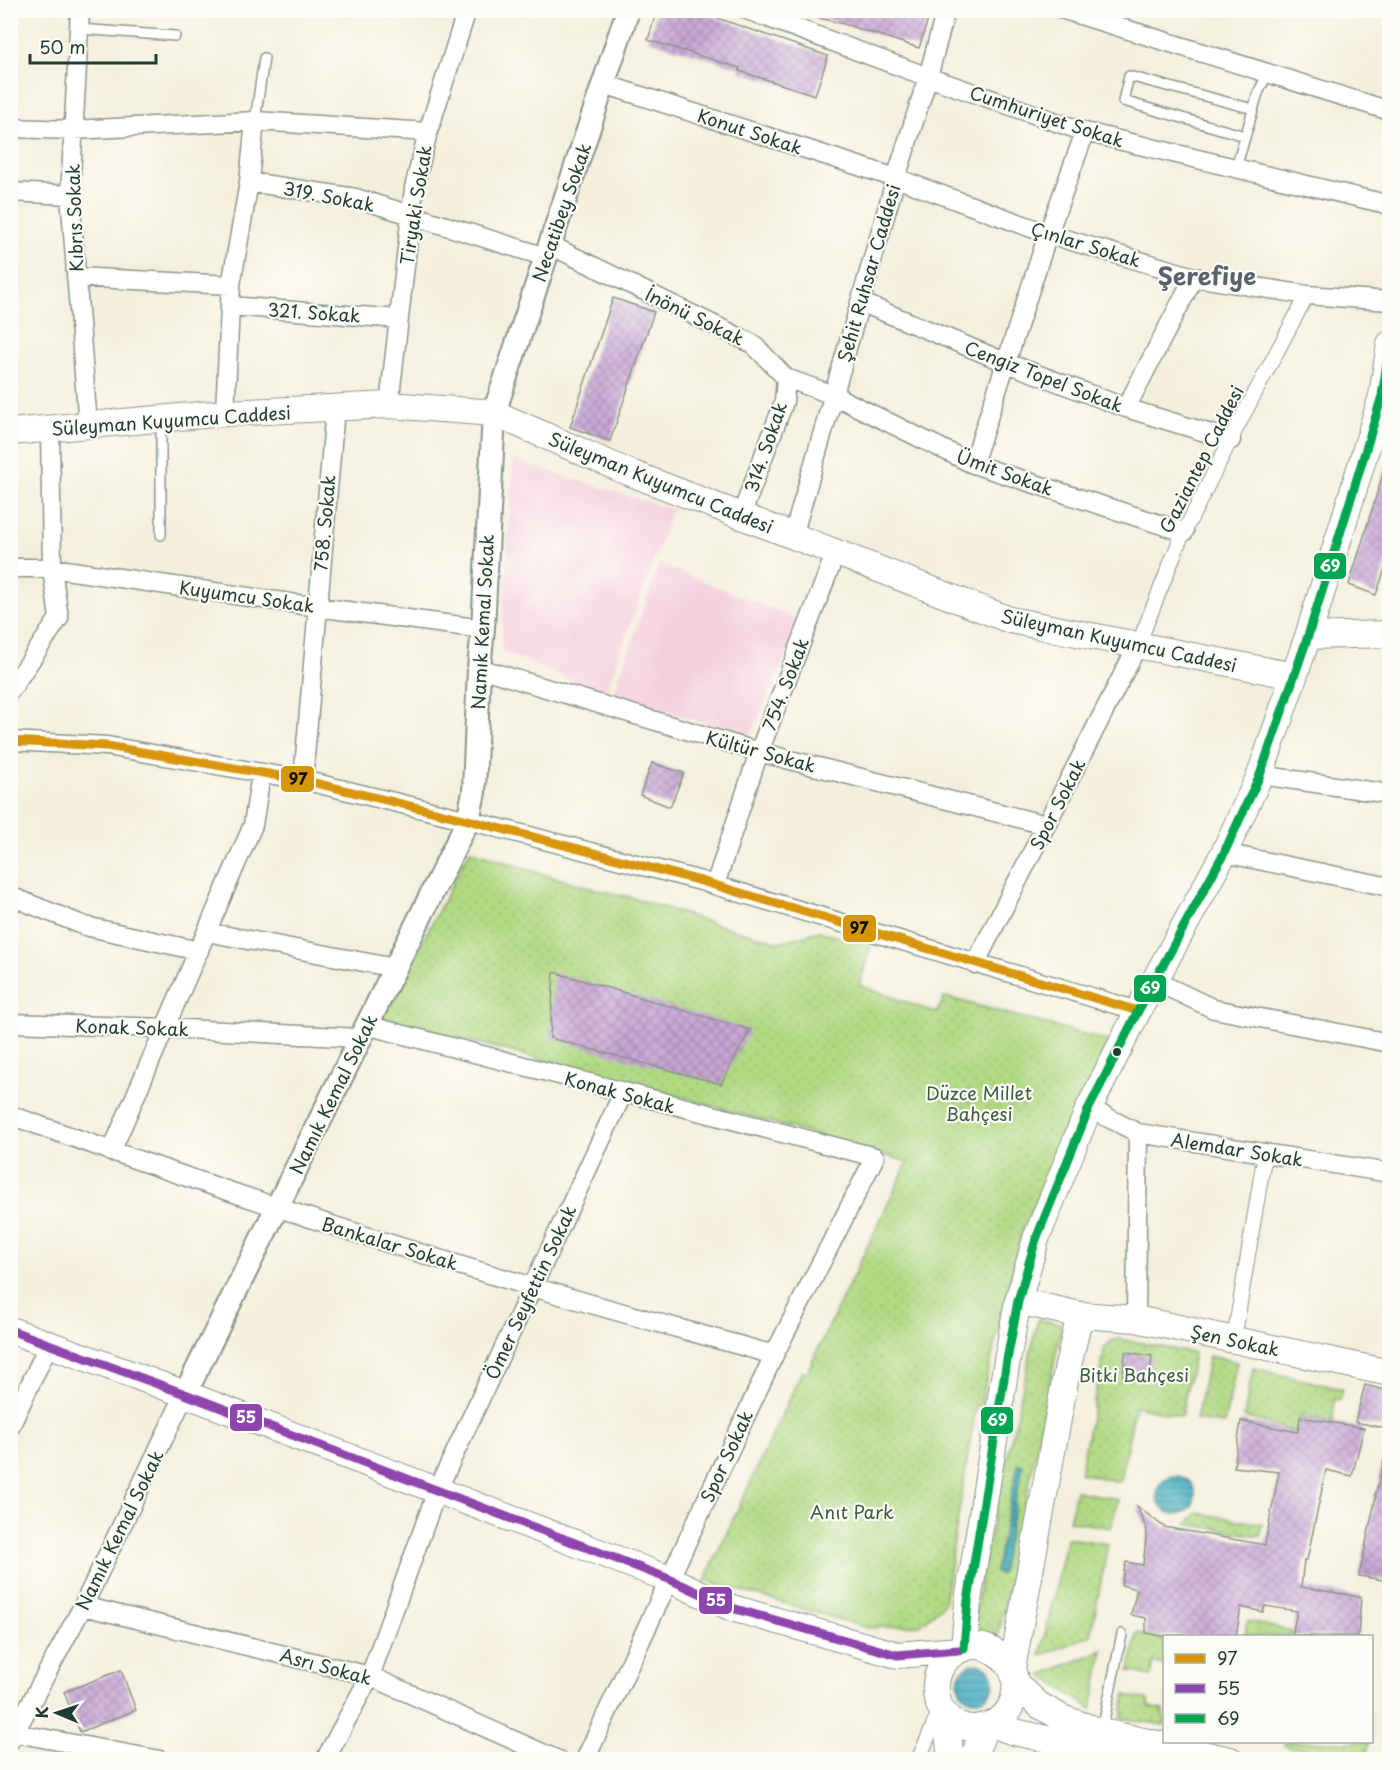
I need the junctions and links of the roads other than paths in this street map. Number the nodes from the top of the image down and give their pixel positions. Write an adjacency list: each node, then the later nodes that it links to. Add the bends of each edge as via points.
1 (80, 10): 7 (street, Kıbrıs Sokak)
2 (467, 10): 18 (street, Tiryaki Sokak)
3 (628, 10): 12 (street, Necatibey Sokak)
4 (747, 10): 11 (street, Cumhuriyet Sokak)
5 (946, 10): 11 (street, Şehit Ruhsar Caddesi)
6 (1064, 10): 10 (street)
7 (79, 29): 8 (lane); 17 (street, Kıbrıs Sokak)
8 (175, 36)
9 (264, 58): 15 (lane)
10 (1268, 73): 13 (lane); 14 (street)
11 (928, 76): 19 (street, Cumhuriyet Sokak); 22 (street, Şehit Ruhsar Caddesi)
12 (604, 84): 22 (street, Konut Sokak); 29 (street, Necatibey Sokak)
13 (1254, 109): 20 (lane); 20 (lane, via 1129,76 1123,100)
14 (1389, 111)
15 (255, 121): 17 (street); 18 (street); 23 (street)
16 (10, 128): 17 (street)
17 (73, 130): 25 (street, Kıbrıs Sokak)
18 (428, 132): 27 (street, Tiryaki Sokak)
19 (1085, 132): 21 (street, Cumhuriyet Sokak); 28 (street)
20 (1245, 136): 21 (lane)
21 (1236, 168): 26 (street, Cumhuriyet Sokak)
22 (896, 178): 28 (street, Çınlar Sokak); 35 (street, Şehit Ruhsar Caddesi)
23 (249, 182): 27 (street, 319. Sokak, via 356,198); 32 (street)
24 (10, 192): 25 (street)
25 (70, 195): 30 (street, Kıbrıs Sokak)
26 (1389, 205)
27 (411, 215): 29 (street, 319. Sokak); 37 (street, Tiryaki Sokak)
28 (1048, 234): 31 (street, Çınlar Sokak); 39 (street)
29 (548, 251): 40 (street, İnönü Sokak, via 753,344); 46 (street, Necatibey Sokak)
30 (76, 276): 32 (street); 48 (street, Kıbrıs Sokak)
31 (1194, 277): 33 (street, Çınlar Sokak); 44 (street)
32 (231, 285): 36 (street)
33 (1307, 295): 34 (street, Çınlar Sokak); 51 (street, Gaziantep Caddesi)
34 (1389, 301)
35 (860, 302): 39 (street, Cengiz Topel Sokak); 41 (street, Şehit Ruhsar Caddesi)
36 (230, 306): 37 (street, 321. Sokak); 45 (street)
37 (399, 319): 42 (street, Tiryaki Sokak)
38 (1389, 344): 63 (main road, via 1382,396)
39 (1005, 362): 44 (street, Cengiz Topel Sokak); 52 (street)
40 (786, 378): 41 (street, İnönü Sokak); 53 (street, 314. Sokak, via 784,402)
41 (833, 395): 52 (street, Ümit Sokak); 56 (street, Şehit Ruhsar Caddesi)
42 (389, 405): 43 (main road, Süleyman Kuyumcu Caddesi); 46 (main road, Süleyman Kuyumcu Caddesi)
43 (335, 408): 45 (main road, Süleyman Kuyumcu Caddesi); 60 (street, 758. Sokak)
44 (1126, 408): 51 (street, Cengiz Topel Sokak)
45 (225, 413): 47 (main road, Süleyman Kuyumcu Caddesi)
46 (494, 413): 53 (main road, Süleyman Kuyumcu Caddesi); 61 (street, Namık Kemal Sokak)
47 (161, 419): 48 (main road, Süleyman Kuyumcu Caddesi); 55 (lane)
48 (88, 426): 49 (main road, Süleyman Kuyumcu Caddesi)
49 (50, 429): 50 (main road, Süleyman Kuyumcu Caddesi); 59 (street)
50 (10, 432)
51 (1231, 440): 54 (street, Gaziantep Caddesi)
52 (973, 464): 54 (street, Ümit Sokak)
53 (741, 516): 56 (main road, Süleyman Kuyumcu Caddesi)
54 (1184, 532): 64 (street, Gaziantep Caddesi)
55 (161, 535)
56 (793, 536): 57 (main road, Süleyman Kuyumcu Caddesi)
57 (836, 552): 64 (main road, Süleyman Kuyumcu Caddesi, via 1010,620); 69 (street, 754. Sokak)
58 (10, 568): 59 (street, Kuyumcu Sokak)
59 (52, 568): 60 (street, Kuyumcu Sokak); 67 (street, via 59,618)
60 (317, 607): 61 (street, Kuyumcu Sokak); 72 (street, 758. Sokak)
61 (483, 628): 65 (street, Namık Kemal Sokak)
62 (1389, 634): 63 (main road)
63 (1308, 636): 66 (main road)
64 (1138, 645): 66 (main road, Süleyman Kuyumcu Caddesi); 75 (street, Spor Sokak)
65 (479, 668): 69 (street, Kültür Sokak); 74 (street, Namık Kemal Sokak, via 474,792)
66 (1294, 676): 71 (main road)
67 (10, 691)
68 (10, 741): 70 (street, via 107,746)
69 (759, 752): 75 (street, Kültür Sokak); 77 (street, 754. Sokak)
70 (261, 774): 72 (street); 80 (street, via 253,825)
71 (1260, 775): 73 (street); 76 (main road)
72 (303, 780): 74 (street)
73 (1389, 794)
74 (468, 820): 77 (street); 83 (street, Namık Kemal Sokak)
75 (1046, 825): 82 (street, Spor Sokak)
76 (1224, 853): 78 (street); 84 (main road)
77 (715, 885): 82 (street)
78 (1389, 887)
79 (10, 896): 81 (street, via 85,926)
80 (207, 932): 81 (street); 83 (street)
81 (199, 951): 87 (street)
82 (975, 964): 85 (street)
83 (395, 968): 88 (street, Namık Kemal Sokak)
84 (1155, 981): 85 (main road); 89 (street, via 1215,1009)
85 (1138, 1011): 91 (main road)
86 (10, 1023): 87 (street, Konak Sokak)
87 (165, 1028): 88 (street, Konak Sokak); 94 (street)
88 (363, 1032): 90 (street, Konak Sokak); 98 (street, Namık Kemal Sokak)
89 (1389, 1043)
90 (623, 1093): 96 (street, Konak Sokak); 99 (street, Ömer Seyfettin Sokak)
91 (1089, 1108): 93 (street, Alemdar Sokak); 100 (main road, via 1036,1239)
92 (12, 1120): 94 (street, Bankalar Sokak)
93 (1138, 1134): 95 (street, Alemdar Sokak); 102 (street)
94 (111, 1152): 98 (street, Bankalar Sokak)
95 (1265, 1153): 97 (street, Alemdar Sokak); 104 (street)
96 (875, 1157): 106 (street, Spor Sokak)
97 (1389, 1173)
98 (277, 1208): 99 (street, Bankalar Sokak); 108 (street, Namık Kemal Sokak)
99 (532, 1287): 106 (street, Bankalar Sokak); 110 (street, Ömer Seyfettin Sokak)
100 (1018, 1301): 101 (main road, Şen Sokak); 114 (main road)
101 (1080, 1315): 102 (main road, Şen Sokak); 117 (main road)
102 (1136, 1319): 104 (main road, Şen Sokak)
103 (10, 1330): 105 (main road)
104 (1234, 1339): 107 (main road, Şen Sokak)
105 (49, 1344): 108 (main road); 109 (street)
106 (774, 1355): 111 (street, Spor Sokak)
107 (1389, 1373)
108 (185, 1394): 110 (main road); 112 (street, Namık Kemal Sokak)
109 (10, 1427)
110 (437, 1491): 111 (main road); 116 (street, Ömer Seyfettin Sokak)
111 (669, 1579): 115 (main road, via 732,1608); 125 (street, Spor Sokak)
112 (83, 1606): 116 (street, Asrı Sokak); 121 (street, Namık Kemal Sokak)
113 (1122, 1634): 120 (lane)
114 (962, 1649): 115 (main road); 117 (main road, via 984,1647 995,1651 1005,1659); 118 (main road, via 946,1659 938,1671)
115 (897, 1654): 118 (main road)
116 (370, 1676): 123 (street, Ömer Seyfettin Sokak); 124 (street, Asrı Sokak)
117 (1014, 1677): 119 (main road, via 1015,1698 1009,1711); 120 (main road, via 1040,1706)
118 (941, 1704): 119 (main road, via 958,1724 972,1728); 126 (street); 127 (main road)
119 (989, 1725): 128 (main road); 129 (main road)
120 (1102, 1732): 130 (main road)
121 (12, 1736): 122 (street)
122 (160, 1760)
123 (325, 1760)
124 (558, 1760)
125 (585, 1760)
126 (918, 1760)
127 (951, 1760)
128 (972, 1760)
129 (1146, 1760)
130 (1230, 1760)

